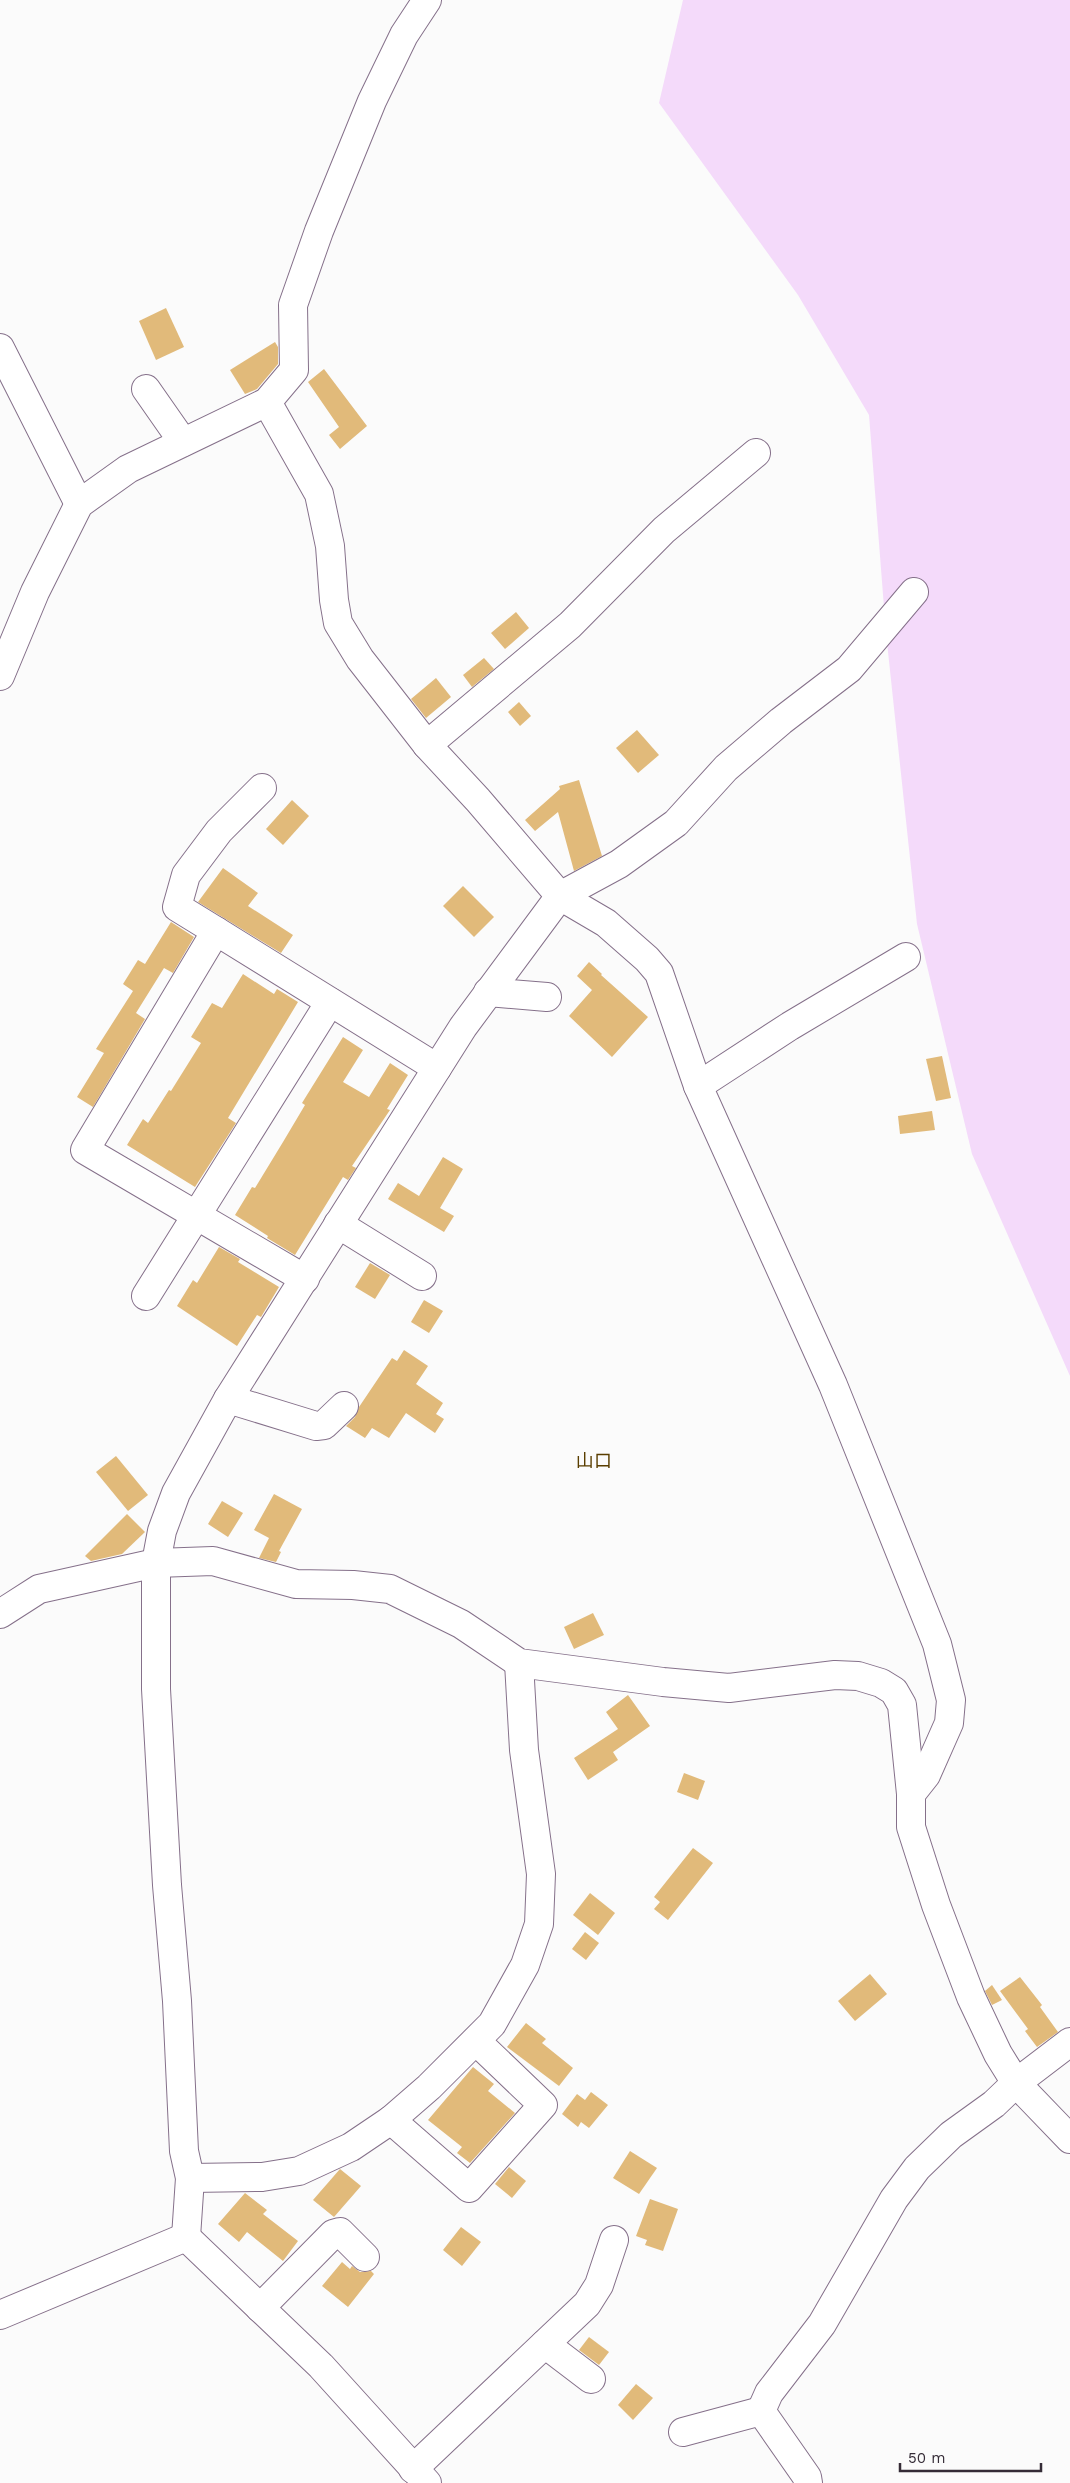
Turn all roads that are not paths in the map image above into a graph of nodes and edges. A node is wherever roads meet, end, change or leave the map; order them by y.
1 (427, 0) edge
2 (0, 348) edge
3 (146, 388) dead end
4 (267, 402) junction
5 (182, 442) junction
6 (756, 453) dead end
7 (79, 504) junction
8 (914, 592) dead end
9 (0, 676) edge
10 (427, 745) junction
11 (262, 788) dead end
12 (560, 896) junction
13 (216, 931) junction
14 (906, 957) dead end
15 (488, 992) junction
16 (547, 997) dead end
17 (330, 1002) junction
18 (437, 1068) junction
19 (698, 1086) junction
20 (196, 1214) junction
21 (338, 1224) junction
22 (422, 1276) dead end
23 (305, 1279) junction
24 (146, 1296) dead end
25 (228, 1399) junction
26 (344, 1406) dead end
27 (156, 1563) junction
28 (0, 1614) edge
29 (518, 1663) junction
30 (911, 1794) junction
31 (476, 2041) junction
32 (1070, 2042) edge
33 (1016, 2083) junction
34 (391, 2120) junction
35 (1070, 2139) edge
36 (190, 2178) junction
37 (186, 2237) junction
38 (614, 2240) dead end
39 (365, 2257) dead end
40 (260, 2308) junction
41 (0, 2315) edge
42 (545, 2344) junction
43 (591, 2379) dead end
44 (760, 2411) junction
45 (683, 2432) dead end
46 (420, 2476) edge
47 (808, 2483) edge

1 - 4 street
2 - 7 street
3 - 5 street
4 - 5 street
4 - 10 street
5 - 7 street
6 - 10 street
7 - 9 street
8 - 12 street
10 - 12 street
11 - 13 street
12 - 15 street
12 - 19 street
13 - 17 street
13 - 20 street
14 - 19 street
15 - 16 street
15 - 18 street
17 - 18 street
17 - 20 street
18 - 21 street
19 - 30 street
20 - 23 street
20 - 24 street
21 - 22 street
21 - 23 street
23 - 25 street
25 - 26 street
25 - 27 street
27 - 28 street
27 - 29 street
27 - 36 street
29 - 30 street
29 - 31 street
30 - 33 street
31 - 34 street
31 - 34 street
32 - 33 street
33 - 35 street
33 - 44 street
34 - 36 street
36 - 37 street
37 - 40 street
37 - 41 street
38 - 42 street
39 - 40 street
40 - 46 street
42 - 43 street
42 - 46 street
44 - 45 street
44 - 47 street

